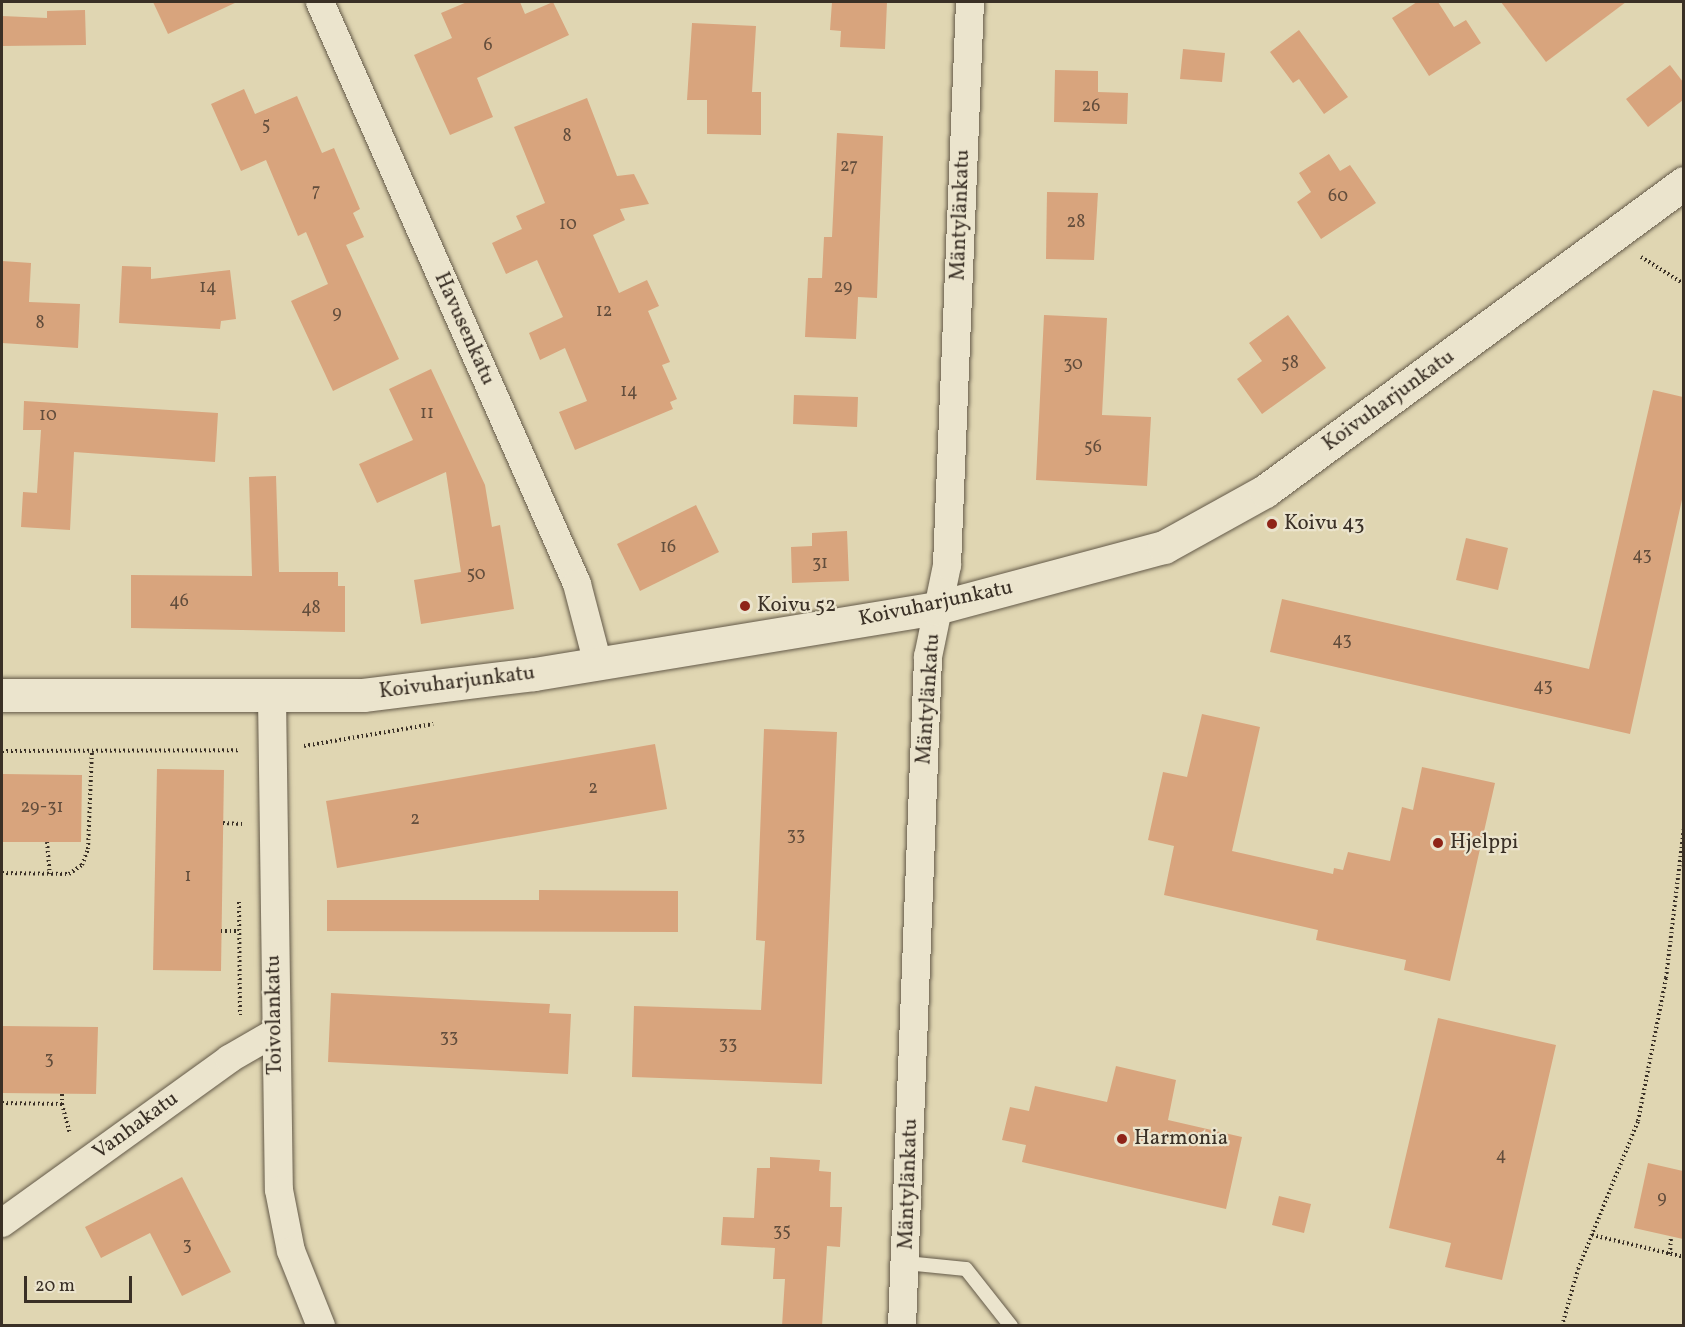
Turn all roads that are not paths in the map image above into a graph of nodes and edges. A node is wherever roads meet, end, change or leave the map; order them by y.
1 (320, 2) edge
2 (970, 2) edge
3 (1683, 183) edge
4 (936, 608) junction
5 (597, 660) junction
6 (2, 695) edge
7 (272, 697) junction
8 (274, 1033) junction
9 (2, 1223) edge
10 (906, 1263) junction
11 (321, 1326) edge
12 (902, 1326) edge
13 (1011, 1326) edge

1 - 5 street, Havusenkatu
2 - 4 street, Mäntylänkatu
3 - 4 street, Koivuharjunkatu
4 - 5 street, Koivuharjunkatu
4 - 10 street, Mäntylänkatu
5 - 7 street, Koivuharjunkatu
6 - 7 street, Koivuharjunkatu
7 - 8 street, Toivolankatu
8 - 9 street, Vanhakatu
8 - 11 street, Toivolankatu
10 - 12 street, Mäntylänkatu
10 - 13 lane

